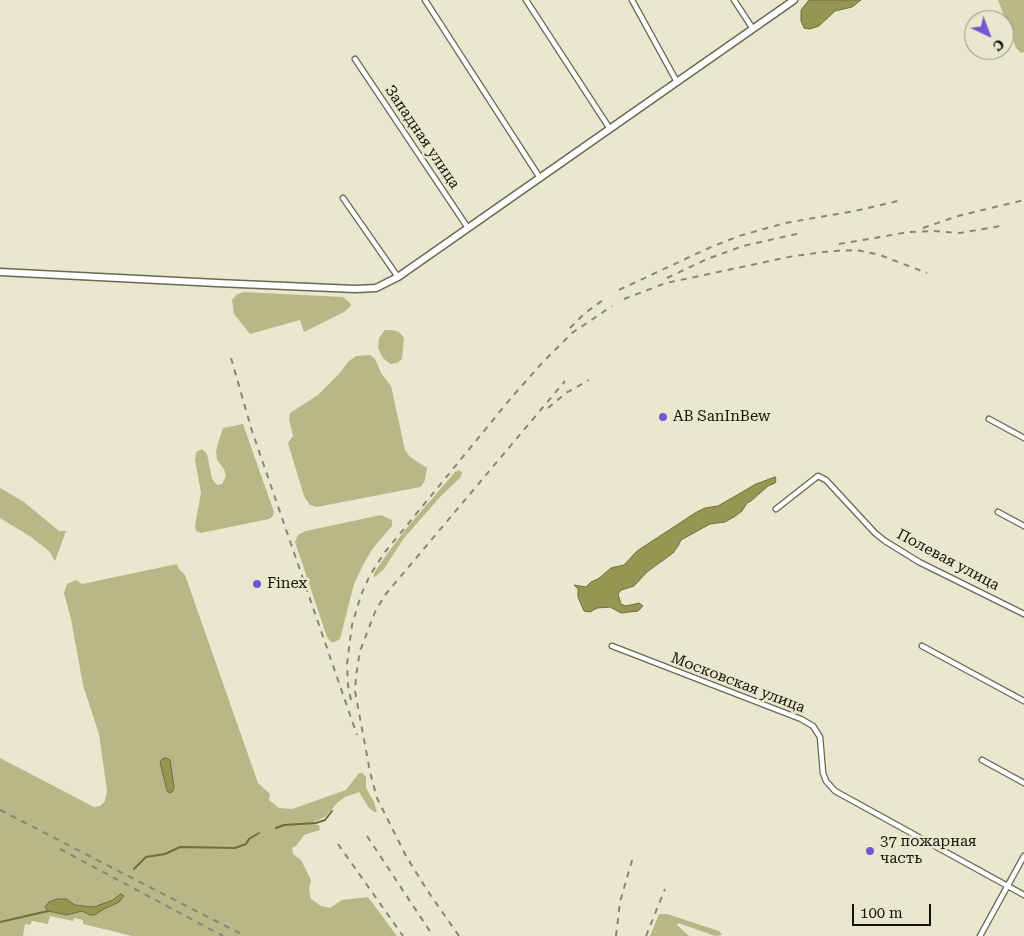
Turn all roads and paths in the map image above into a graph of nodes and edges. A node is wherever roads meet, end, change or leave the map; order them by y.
1 (425, 0) edge
2 (526, 0) edge
3 (632, 0) edge
4 (734, 0) edge
5 (794, 0) edge
6 (753, 29) junction
7 (355, 59) dead end
8 (677, 82) junction
9 (610, 129) junction
10 (540, 178) junction
11 (343, 198) dead end
12 (468, 228) junction
13 (0, 272) edge
14 (398, 277) junction
15 (988, 419) dead end
16 (1024, 438) edge
17 (776, 509) dead end
18 (998, 512) dead end
19 (1024, 526) edge
20 (1024, 614) edge
21 (612, 646) dead end
22 (922, 646) dead end
23 (1024, 701) edge
24 (982, 760) dead end
25 (1024, 783) edge
26 (1024, 856) edge
27 (1008, 886) junction
28 (1024, 895) edge
29 (980, 936) edge

1 - 10 street
2 - 9 street
3 - 8 street
4 - 6 street
5 - 6 street
6 - 8 street
7 - 12 street, Западная улица
8 - 9 street
9 - 10 street
10 - 12 street
11 - 14 street
12 - 14 street
13 - 14 street
15 - 16 street
17 - 20 street, Полевая улица
18 - 19 street
21 - 27 street, Московская улица
22 - 23 street
24 - 25 street
26 - 27 street
27 - 28 street, Московская улица
27 - 29 street

